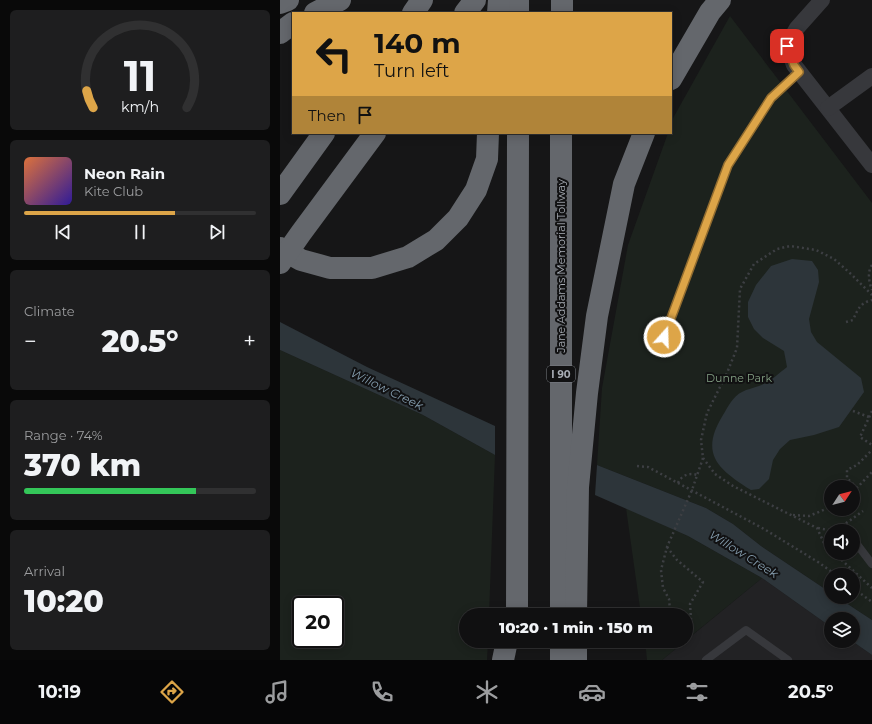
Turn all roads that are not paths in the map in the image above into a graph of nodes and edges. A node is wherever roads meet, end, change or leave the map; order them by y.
1 (288, 0) edge
2 (340, 0) edge
3 (422, 0) edge
4 (475, 0) edge
5 (499, 0) edge
6 (518, 0) edge
7 (562, 0) edge
8 (720, 0) edge
9 (822, 0) edge
10 (280, 3) edge
11 (317, 12) edge
12 (414, 12) edge
13 (466, 12) edge
14 (498, 12) edge
15 (518, 12) edge
16 (562, 12) edge
17 (292, 24) edge
18 (280, 33) edge
19 (799, 72) junction
20 (872, 76) edge
21 (672, 77) edge
22 (828, 108) junction
23 (323, 134) edge
24 (374, 134) edge
25 (488, 134) edge
26 (518, 134) edge
27 (561, 134) edge
28 (644, 134) edge
29 (872, 165) edge
30 (280, 194) edge
31 (280, 248) edge
32 (280, 263) edge
33 (664, 337) dead end
34 (860, 548) edge
35 (872, 564) edge
36 (515, 608) edge
37 (561, 608) edge
38 (576, 608) edge
39 (506, 648) edge
40 (517, 648) edge
41 (561, 648) edge
42 (576, 648) edge
43 (503, 660) edge
44 (518, 660) edge
45 (561, 660) edge
46 (576, 660) edge
47 (706, 660) edge
48 (788, 660) edge

1 - 10 highway
2 - 11 highway
3 - 12 highway
4 - 13 highway
5 - 14 highway
6 - 15 highway
7 - 16 highway
8 - 21 highway
9 - 19 street
17 - 18 highway
19 - 22 street
19 - 33 lane
20 - 22 street
22 - 29 street
23 - 30 highway
24 - 32 highway
25 - 31 highway
26 - 36 highway
27 - 37 highway, Jane Addams Memorial Tollway / I 90
28 - 38 highway
34 - 35 lane
39 - 43 highway
40 - 44 highway
41 - 45 highway
42 - 46 highway
47 - 48 lane

